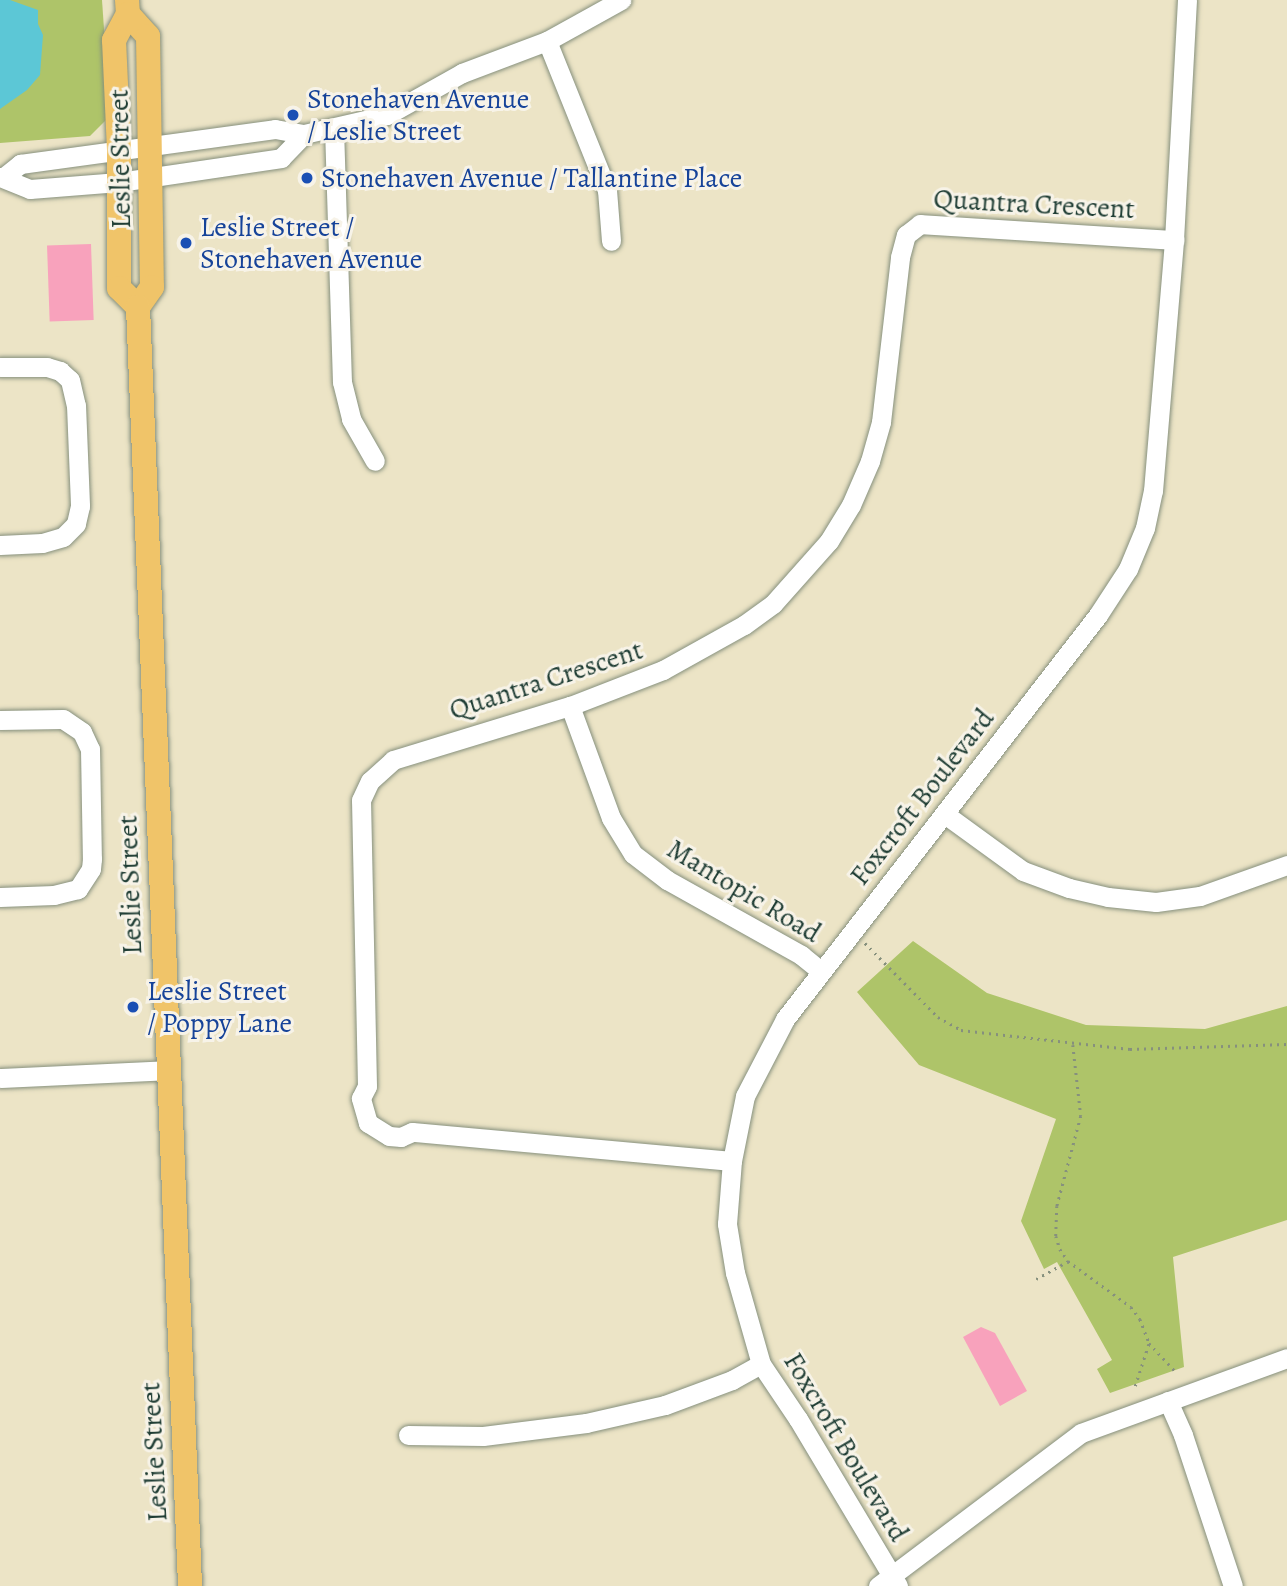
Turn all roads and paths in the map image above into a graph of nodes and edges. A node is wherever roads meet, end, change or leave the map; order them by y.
1 (621, 0) edge
2 (1187, 0) edge
3 (127, 7) edge
4 (547, 41) junction
5 (334, 128) junction
6 (304, 134) junction
7 (150, 146) junction
8 (119, 150) junction
9 (2, 177) edge
10 (151, 177) junction
11 (119, 182) junction
12 (1174, 240) junction
13 (611, 241) dead end
14 (138, 307) junction
15 (0, 367) edge
16 (375, 461) dead end
17 (0, 545) edge
18 (570, 706) junction
19 (0, 720) edge
20 (946, 815) junction
21 (1287, 865) edge
22 (0, 897) edge
23 (853, 930) junction
24 (821, 971) junction
25 (1287, 1044) edge
26 (1073, 1045) junction
27 (167, 1070) junction
28 (0, 1078) edge
29 (732, 1161) junction
30 (1068, 1261) junction
31 (1036, 1279) dead end
32 (1149, 1343) junction
33 (1287, 1359) edge
34 (761, 1364) junction
35 (1175, 1371) dead end
36 (1135, 1386) dead end
37 (1168, 1401) junction
38 (408, 1435) dead end
39 (890, 1583) edge
40 (190, 1586) edge
41 (1233, 1586) edge

1 - 4 street
2 - 12 street, Foxcroft Boulevard
3 - 7 main road, Leslie Street
3 - 8 main road, Leslie Street
4 - 5 street
4 - 13 street
5 - 6 street
5 - 16 street
6 - 7 street
6 - 10 street
7 - 8 street
7 - 10 main road, Leslie Street
8 - 9 street
8 - 11 main road, Leslie Street
9 - 11 street
10 - 11 street
10 - 14 main road, Leslie Street
11 - 14 main road, Leslie Street
12 - 18 street, Quantra Crescent
12 - 20 street, Foxcroft Boulevard
14 - 27 main road, Leslie Street
15 - 17 street
18 - 24 street, Mantopic Road
18 - 29 street, Quantra Crescent
19 - 22 street
20 - 21 street
20 - 23 street, Foxcroft Boulevard
23 - 24 street, Foxcroft Boulevard
23 - 26 path
24 - 29 street, Foxcroft Boulevard
25 - 26 path
26 - 30 path
27 - 28 street
27 - 40 main road, Leslie Street
29 - 34 street, Foxcroft Boulevard
30 - 31 path
30 - 32 path
32 - 35 path
32 - 36 path
33 - 37 street
34 - 38 street
34 - 39 street, Foxcroft Boulevard
37 - 39 street
37 - 41 street

